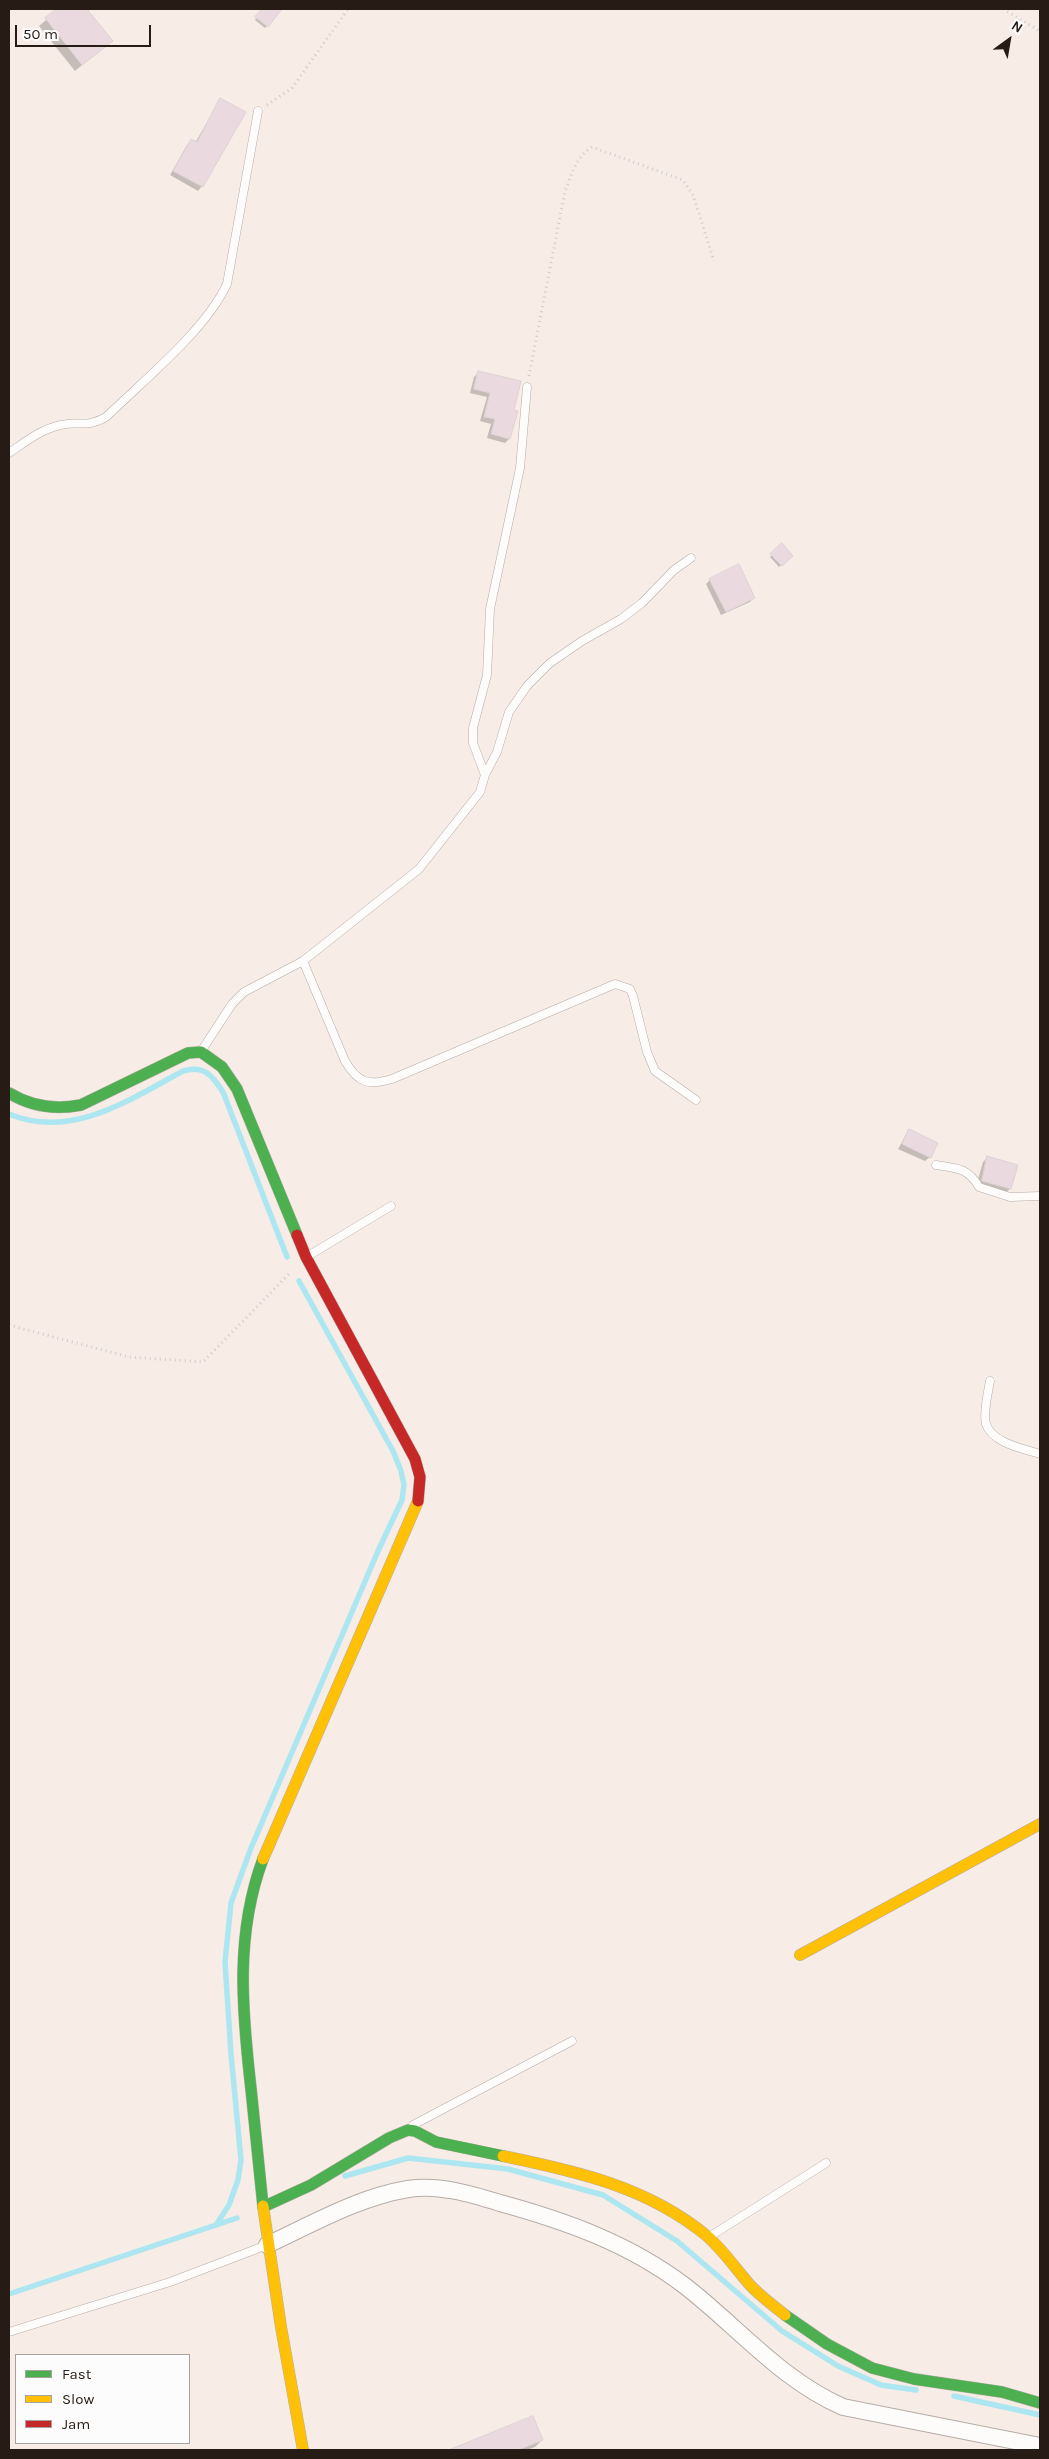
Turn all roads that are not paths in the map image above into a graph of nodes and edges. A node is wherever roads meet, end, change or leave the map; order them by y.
1 (258, 111) road end
2 (527, 387) road end
3 (9, 454) edge
4 (691, 558) dead end
5 (485, 775) junction
6 (303, 961) junction
7 (201, 1052) junction
8 (9, 1093) edge
9 (696, 1100) dead end
10 (936, 1164) dead end
11 (1040, 1196) edge
12 (391, 1206) dead end
13 (306, 1257) junction
14 (990, 1381) dead end
15 (1040, 1454) edge
16 (1040, 1824) edge
17 (800, 1955) dead end
18 (572, 2041) dead end
19 (401, 2131) junction
20 (826, 2163) dead end
21 (263, 2207) junction
22 (708, 2238) junction
23 (267, 2245) junction
24 (9, 2332) edge
25 (1040, 2403) edge
26 (1040, 2446) edge
27 (303, 2450) edge

1 - 3 lane
2 - 5 lane
4 - 5 lane
5 - 6 lane
6 - 7 lane
6 - 9 lane
7 - 8 street
7 - 13 street
10 - 11 lane
12 - 13 lane
13 - 21 street
14 - 15 lane
16 - 17 street
18 - 19 lane
19 - 21 street
19 - 22 street
20 - 22 lane
21 - 23 street
22 - 25 street
23 - 24 lane
23 - 26 street
23 - 27 street

